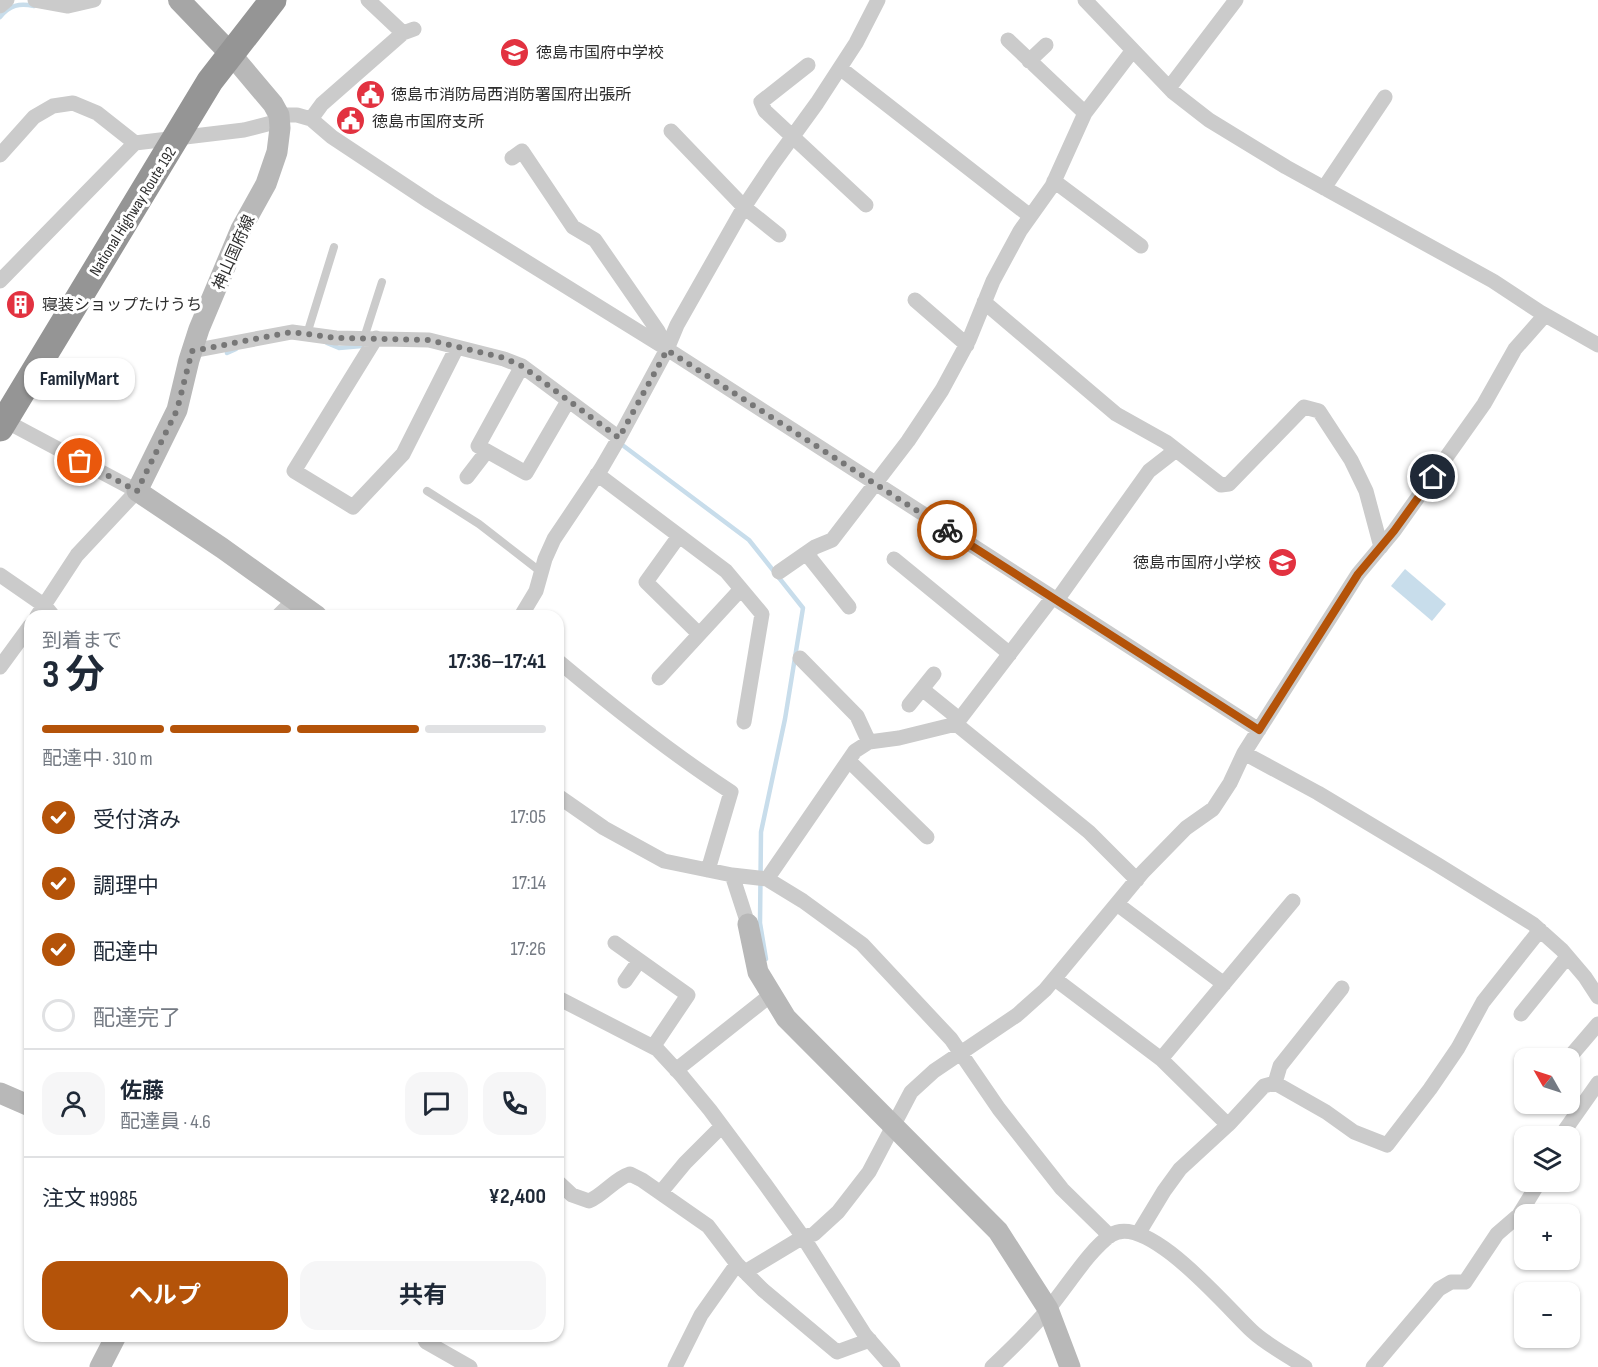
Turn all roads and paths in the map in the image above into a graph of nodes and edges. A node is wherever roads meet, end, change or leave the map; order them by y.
1 (7, 0) edge
2 (35, 0) edge
3 (94, 0) edge
4 (179, 0) edge
5 (273, 0) edge
6 (368, 0) edge
7 (878, 0) edge
8 (1085, 0) edge
9 (1233, 1) edge
10 (0, 6) edge
11 (1008, 40) dead end
12 (1046, 45) dead end
13 (1133, 50) junction
14 (230, 53) junction
15 (1029, 61) junction
16 (808, 65) dead end
17 (840, 68) junction
18 (1169, 88) junction
19 (1385, 97) dead end
20 (1085, 113) junction
21 (279, 118) junction
22 (311, 119) junction
23 (671, 131) dead end
24 (177, 138) junction
25 (792, 138) junction
26 (135, 143) junction
27 (0, 155) edge
28 (512, 158) dead end
29 (1054, 181) junction
30 (1324, 188) junction
31 (866, 205) dead end
32 (744, 207) junction
33 (1030, 216) junction
34 (779, 235) dead end
35 (1141, 246) dead end
36 (334, 247) dead end
37 (0, 281) edge
38 (382, 282) dead end
39 (915, 300) dead end
40 (984, 302) junction
41 (1545, 315) junction
42 (308, 334) junction
43 (370, 338) junction
44 (967, 345) junction
45 (1598, 345) edge
46 (457, 347) junction
47 (667, 350) junction
48 (192, 351) junction
49 (522, 366) junction
50 (568, 401) junction
51 (1, 422) edge
52 (619, 438) junction
53 (1176, 450) junction
54 (487, 451) junction
55 (597, 474) junction
56 (467, 477) dead end
57 (876, 484) junction
58 (427, 490) dead end
59 (137, 491) junction
60 (679, 536) junction
61 (1381, 547) junction
62 (806, 553) junction
63 (894, 559) dead end
64 (541, 572) junction
65 (779, 572) dead end
66 (0, 575) edge
67 (741, 589) junction
68 (1055, 598) junction
69 (295, 599) junction
70 (849, 607) dead end
71 (41, 610) edge
72 (47, 610) edge
73 (284, 610) edge
74 (309, 610) edge
75 (525, 610) edge
76 (24, 634) edge
77 (699, 634) junction
78 (1010, 654) junction
79 (800, 658) dead end
80 (564, 666) edge
81 (0, 667) edge
82 (934, 674) dead end
83 (659, 678) dead end
84 (922, 689) junction
85 (909, 705) dead end
86 (744, 722) dead end
87 (956, 724) junction
88 (1259, 730) junction
89 (869, 742) junction
90 (1244, 753) junction
91 (849, 761) junction
92 (564, 800) edge
93 (927, 837) dead end
94 (708, 870) junction
95 (732, 875) junction
96 (764, 878) junction
97 (1137, 880) junction
98 (1293, 901) dead end
99 (1117, 904) junction
100 (748, 924) joint
101 (1540, 930) junction
102 (615, 943) dead end
103 (1567, 957) junction
104 (639, 961) junction
105 (1055, 979) junction
106 (625, 981) dead end
107 (1224, 984) junction
108 (1342, 988) dead end
109 (772, 994) junction
110 (1598, 997) edge
111 (564, 1001) edge
112 (1521, 1014) dead end
113 (1598, 1024) edge
114 (653, 1047) junction
115 (1577, 1048) edge
116 (960, 1053) junction
117 (1161, 1059) junction
118 (676, 1070) junction
119 (1275, 1083) junction
120 (1598, 1083) edge
121 (0, 1093) edge
122 (24, 1103) edge
123 (1228, 1125) junction
124 (722, 1126) junction
125 (894, 1126) junction
126 (1568, 1126) edge
127 (564, 1187) edge
128 (661, 1192) junction
129 (1533, 1192) edge
130 (1138, 1234) junction
131 (1110, 1236) junction
132 (802, 1237) junction
133 (741, 1268) junction
134 (1048, 1309) junction
135 (870, 1340) junction
136 (113, 1342) edge
137 (426, 1342) edge
138 (100, 1367) edge
139 (470, 1367) edge
140 (675, 1367) edge
141 (893, 1367) edge
142 (992, 1367) edge
143 (1070, 1367) edge
144 (1305, 1367) edge
145 (1373, 1367) edge

1 - 10 street
2 - 3 street
4 - 14 main road
5 - 14 highway, National Highway Route 192
6 - 22 street
7 - 17 street
8 - 13 street
9 - 18 street
11 - 15 street
12 - 15 street
13 - 18 street
13 - 20 street
14 - 21 main road
14 - 24 highway, National Highway Route 192
15 - 20 street
16 - 25 street
17 - 25 street
17 - 33 street
18 - 30 street
19 - 30 street
20 - 29 street
21 - 22 street
21 - 24 street
21 - 48 main road, 神山国府線
22 - 47 street
23 - 32 street
24 - 26 street
24 - 51 highway, National Highway Route 192
25 - 31 street
25 - 32 street
26 - 27 street
26 - 37 street
28 - 47 street
29 - 33 street
29 - 35 street
30 - 41 street
32 - 34 street
32 - 47 street
33 - 40 street
36 - 42 lane
38 - 43 lane
39 - 44 street
40 - 44 street
40 - 53 street
41 - 45 street
41 - 61 street
42 - 43 street
42 - 48 street
43 - 46 street
43 - 46 street
44 - 57 street
46 - 49 street
47 - 52 street
47 - 57 street
48 - 59 main road, 神山国府線
49 - 50 street
49 - 54 street
50 - 52 street
50 - 54 street
51 - 59 street
52 - 55 street
53 - 61 street
53 - 68 street
54 - 56 street
55 - 60 street
55 - 64 street
57 - 62 street
57 - 68 street
58 - 64 lane
59 - 69 main road
59 - 72 street
60 - 67 street
60 - 77 street
61 - 88 street
62 - 65 street
62 - 70 street
63 - 78 street
64 - 75 street
66 - 71 street
67 - 77 street
67 - 86 street
68 - 78 street
68 - 88 street
69 - 73 street
69 - 74 main road
76 - 81 street
77 - 83 street
78 - 87 street
79 - 89 street
80 - 94 street
82 - 84 street
84 - 85 street
84 - 87 street
87 - 89 street
87 - 97 street
88 - 90 street
89 - 91 street
90 - 97 street
90 - 101 street
91 - 93 street
91 - 96 street
92 - 94 street
94 - 95 street
95 - 96 street
95 - 100 street
96 - 116 street
97 - 99 street
98 - 107 street
99 - 105 street
99 - 107 street
100 - 109 main road
101 - 103 street
101 - 119 street
102 - 104 street
103 - 110 street
103 - 112 street
104 - 106 street
104 - 114 street
105 - 116 street
105 - 117 street
107 - 117 street
108 - 119 street
109 - 118 street
109 - 125 main road
111 - 114 street
113 - 115 street
114 - 118 street
116 - 125 street
116 - 131 street
117 - 123 street
118 - 124 street
119 - 123 street
120 - 126 street
121 - 122 main road
123 - 130 street
124 - 128 street
124 - 132 street
125 - 132 street
125 - 134 main road
127 - 128 street
128 - 133 street
129 - 145 street
130 - 131 street
130 - 144 street
131 - 134 street
132 - 133 street
132 - 135 street
133 - 135 street
133 - 140 street
134 - 142 street
134 - 143 main road
135 - 141 street
136 - 138 main road
137 - 139 street

